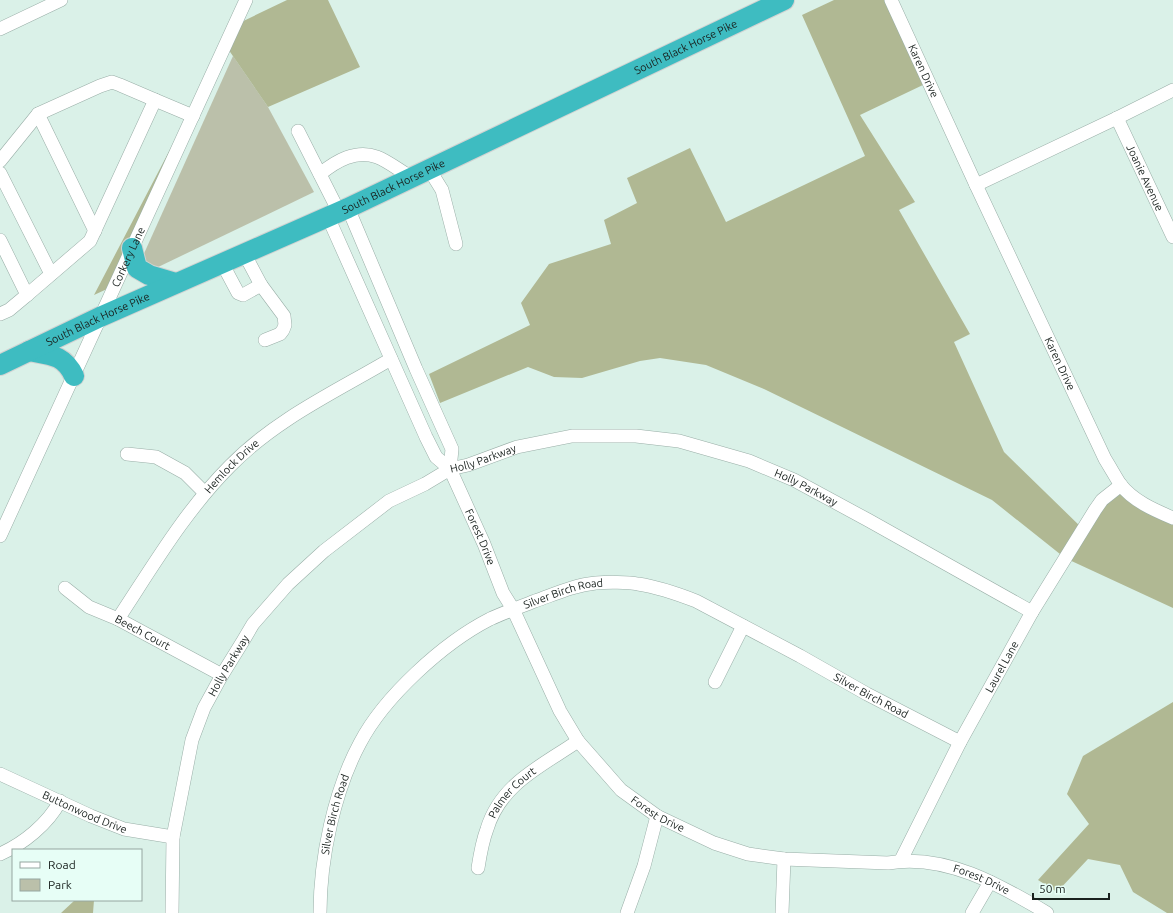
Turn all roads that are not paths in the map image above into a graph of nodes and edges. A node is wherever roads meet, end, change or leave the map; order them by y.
1 (61, 0) edge
2 (246, 0) edge
3 (784, 0) edge
4 (891, 0) edge
5 (0, 29) edge
6 (1173, 90) edge
7 (155, 100) junction
8 (38, 114) junction
9 (192, 116) junction
10 (1117, 118) junction
11 (298, 131) dead end
12 (0, 161) edge
13 (429, 169) junction
14 (0, 173) edge
15 (320, 174) junction
16 (411, 178) junction
17 (976, 185) junction
18 (338, 212) junction
19 (95, 231) junction
20 (1173, 237) edge
21 (0, 240) edge
22 (456, 244) dead end
23 (132, 248) junction
24 (244, 253) junction
25 (222, 263) junction
26 (51, 274) junction
27 (176, 283) junction
28 (261, 285) junction
29 (27, 295) junction
30 (0, 314) edge
31 (100, 317) junction
32 (265, 340) dead end
33 (28, 351) junction
34 (391, 359) junction
35 (0, 365) edge
36 (74, 376) junction
37 (127, 454) dead end
38 (450, 469) junction
39 (1121, 484) junction
40 (205, 493) junction
41 (1173, 518) edge
42 (0, 536) edge
43 (65, 588) dead end
44 (513, 609) junction
45 (1032, 612) junction
46 (118, 619) junction
47 (743, 626) junction
48 (222, 675) junction
49 (715, 682) dead end
50 (578, 741) junction
51 (960, 742) junction
52 (0, 774) edge
53 (60, 801) junction
54 (657, 816) junction
55 (173, 837) junction
56 (0, 854) edge
57 (784, 859) junction
58 (902, 860) junction
59 (478, 868) dead end
60 (990, 882) junction
61 (172, 913) edge
62 (320, 913) edge
63 (627, 913) edge
64 (782, 913) edge
65 (972, 913) edge
66 (1047, 913) edge

1 - 5 street
2 - 9 street, Corkery Lane
3 - 13 highway, South Black Horse Pike
4 - 17 street, Karen Drive
6 - 10 street
7 - 8 street
7 - 9 street
7 - 19 street
8 - 12 street
8 - 19 street
9 - 23 street, Corkery Lane
10 - 17 street
10 - 20 street, Joanie Avenue
11 - 15 street
13 - 16 highway, South Black Horse Pike
13 - 22 street
14 - 26 street
15 - 16 street
15 - 18 street
16 - 18 highway, South Black Horse Pike
17 - 39 street, Karen Drive
18 - 24 highway, South Black Horse Pike
18 - 34 street, Forest Drive
18 - 38 street
19 - 26 street
21 - 29 street
23 - 27 highway
23 - 31 street, Corkery Lane
24 - 25 highway, South Black Horse Pike
24 - 28 street
25 - 27 highway, South Black Horse Pike
25 - 28 street
26 - 29 street
27 - 31 highway, South Black Horse Pike
28 - 32 street
29 - 30 street
31 - 33 highway, South Black Horse Pike
31 - 36 street, Corkery Lane
33 - 35 highway, South Black Horse Pike
33 - 36 highway
34 - 38 street, Forest Drive
34 - 40 street, Hemlock Drive
36 - 42 street, Corkery Lane
37 - 40 street
38 - 44 street, Forest Drive
38 - 45 street, Holly Parkway
38 - 48 street, Holly Parkway
39 - 41 street, Karen Drive
39 - 45 street, Laurel Lane
40 - 46 street, Hemlock Drive
43 - 46 street, Beech Court
44 - 47 street, Silver Birch Road
44 - 50 street, Forest Drive
44 - 62 street, Silver Birch Road
45 - 51 street, Laurel Lane
46 - 48 street, Beech Court
47 - 49 street
47 - 51 street, Silver Birch Road
48 - 55 street, Holly Parkway
50 - 54 street, Forest Drive
50 - 59 street, Palmer Court
51 - 58 street, Laurel Lane
52 - 53 street, Buttonwood Drive
53 - 55 street, Buttonwood Drive
53 - 56 street
54 - 57 street, Forest Drive
54 - 63 street
55 - 61 street, Holly Parkway
57 - 58 street, Forest Drive
57 - 64 street
58 - 60 street, Forest Drive
60 - 65 street
60 - 66 street, Forest Drive

